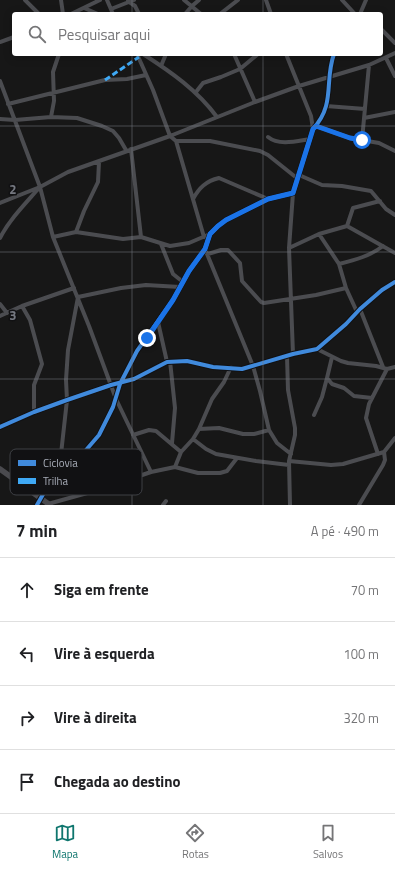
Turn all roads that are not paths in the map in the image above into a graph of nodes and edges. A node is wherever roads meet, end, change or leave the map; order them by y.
1 (26, 0) edge
2 (61, 0) edge
3 (100, 0) edge
4 (107, 0) edge
5 (134, 0) edge
6 (184, 0) edge
7 (199, 0) edge
8 (238, 0) edge
9 (266, 0) edge
10 (342, 0) edge
11 (366, 0) edge
12 (128, 1) junction
13 (192, 6) junction
14 (84, 8) junction
15 (37, 12) edge
16 (63, 12) edge
17 (75, 12) edge
18 (93, 12) edge
19 (112, 12) edge
20 (138, 12) edge
21 (187, 12) edge
22 (200, 12) edge
23 (223, 12) edge
24 (270, 12) edge
25 (353, 12) edge
26 (361, 12) edge
27 (383, 31) edge
28 (12, 38) edge
29 (0, 42) edge
30 (395, 43) edge
31 (395, 53) edge
32 (58, 56) edge
33 (138, 56) edge
34 (146, 56) edge
35 (165, 56) edge
36 (235, 56) edge
37 (256, 56) edge
38 (287, 56) edge
39 (333, 56) edge
40 (386, 58) junction
41 (369, 65) junction
42 (162, 66) junction
43 (240, 69) junction
44 (146, 75) junction
45 (395, 76) edge
46 (330, 77) junction
47 (0, 81) edge
48 (299, 86) junction
49 (54, 92) junction
50 (196, 92) junction
51 (255, 102) junction
52 (8, 104) junction
53 (326, 106) junction
54 (365, 109) junction
55 (395, 112) edge
56 (217, 116) junction
57 (51, 117) junction
58 (364, 118) junction
59 (0, 119) edge
60 (15, 120) junction
61 (314, 128) junction
62 (170, 136) junction
63 (268, 137) dead end
64 (310, 139) junction
65 (362, 140) junction
66 (176, 141) junction
67 (131, 149) junction
68 (126, 150) junction
69 (395, 151) edge
70 (99, 162) junction
71 (298, 177) junction
72 (40, 187) junction
73 (293, 193) junction
74 (193, 199) junction
75 (268, 199) junction
76 (380, 201) junction
77 (0, 203) edge
78 (395, 215) edge
79 (347, 226) junction
80 (76, 232) junction
81 (210, 234) junction
82 (319, 234) junction
83 (53, 236) junction
84 (141, 237) junction
85 (204, 237) junction
86 (0, 238) edge
87 (161, 244) junction
88 (383, 246) junction
89 (289, 248) junction
90 (205, 249) junction
91 (395, 253) edge
92 (208, 254) junction
93 (339, 264) junction
94 (183, 282) junction
95 (395, 282) edge
96 (180, 287) junction
97 (74, 288) junction
98 (346, 288) junction
99 (78, 297) junction
100 (292, 298) junction
101 (0, 304) edge
102 (22, 306) junction
103 (359, 310) junction
104 (7, 313) junction
105 (0, 316) edge
106 (158, 322) junction
107 (317, 349) junction
108 (293, 354) junction
109 (287, 356) junction
110 (332, 357) junction
111 (168, 361) junction
112 (253, 366) junction
113 (231, 367) junction
114 (395, 367) edge
115 (385, 368) junction
116 (327, 378) junction
117 (120, 384) junction
118 (111, 385) junction
119 (372, 398) junction
120 (116, 399) junction
121 (67, 400) junction
122 (34, 412) junction
123 (314, 416) dead end
124 (0, 427) edge
125 (200, 429) junction
126 (269, 430) junction
127 (132, 435) junction
128 (193, 439) junction
129 (394, 442) edge
130 (172, 443) junction
131 (61, 449) edge
132 (87, 449) edge
133 (139, 449) edge
134 (181, 452) junction
135 (384, 452) junction
136 (142, 454) edge
137 (291, 454) junction
138 (378, 454) junction
139 (237, 458) junction
140 (289, 463) junction
141 (175, 467) junction
142 (0, 469) edge
143 (151, 472) junction
144 (142, 475) edge
145 (10, 476) edge
146 (35, 495) edge
147 (43, 495) edge
148 (80, 495) edge
149 (40, 499) junction
150 (49, 504) edge
151 (37, 505) edge
152 (290, 505) edge
153 (359, 505) edge

1 - 15 street
2 - 16 street
3 - 14 street
4 - 19 street
5 - 12 street
6 - 13 street
7 - 13 street
8 - 23 street
9 - 24 street
10 - 25 street
11 - 26 street
12 - 19 street
12 - 20 street
13 - 21 street
13 - 22 street
14 - 17 street
14 - 18 street
27 - 30 street
28 - 29 street
31 - 40 street
32 - 49 street
33 - 44 street
34 - 42 street
35 - 42 street
36 - 43 street
37 - 43 street
38 - 48 street
39 - 46 street
40 - 41 street
40 - 45 street
41 - 46 street
41 - 54 street
42 - 50 street
43 - 50 street
43 - 51 street
44 - 49 street
44 - 62 street
46 - 48 street
46 - 53 street
47 - 52 street
48 - 51 street
48 - 61 street
49 - 52 street
49 - 57 street
50 - 56 street
51 - 56 street
52 - 60 street
53 - 54 street
53 - 61 street
54 - 58 street
55 - 58 street
56 - 62 street
57 - 60 street
57 - 68 street
58 - 65 street
59 - 60 street
60 - 72 street
61 - 64 street
61 - 65 street
62 - 66 street
62 - 67 street
63 - 64 street
64 - 71 street
65 - 69 street
66 - 71 street
66 - 74 street
67 - 68 street
67 - 84 street
68 - 70 street
70 - 72 street
70 - 80 street
71 - 73 street
71 - 76 street
72 - 77 street
72 - 83 street
72 - 86 street
73 - 75 street
73 - 89 street
74 - 75 street
74 - 85 street
75 - 81 street
76 - 78 street
76 - 79 street
79 - 82 street
79 - 88 street
80 - 83 street
80 - 84 street
81 - 85 street
81 - 90 street
82 - 89 street
82 - 93 street
83 - 97 street
84 - 87 street
85 - 87 street
87 - 94 street
88 - 91 street
88 - 93 street
89 - 100 street
90 - 92 street
90 - 94 street
92 - 100 street
92 - 112 street
93 - 98 street
94 - 96 street
95 - 103 street
96 - 99 street
96 - 106 street
97 - 99 street
97 - 102 street
98 - 100 street
98 - 103 street
99 - 118 street
99 - 121 street
100 - 108 street
101 - 104 street
102 - 104 street
102 - 122 street
103 - 107 street
103 - 115 street
104 - 105 street
106 - 111 street
106 - 117 street
107 - 108 street
107 - 110 street
108 - 109 street
109 - 112 street
109 - 137 street
110 - 115 street
110 - 116 street
111 - 113 street
111 - 117 street
111 - 130 street
112 - 113 street
112 - 126 street
113 - 125 street
114 - 115 street
115 - 119 street
116 - 119 street
116 - 123 street
117 - 118 street
117 - 120 street
118 - 120 street
118 - 121 street
119 - 138 street
120 - 127 street
120 - 132 street
121 - 122 street
121 - 131 street
122 - 124 street
125 - 126 street
125 - 128 street
126 - 137 street
127 - 130 street
127 - 133 street
128 - 134 street
128 - 139 street
129 - 135 street
130 - 134 street
134 - 141 street
135 - 138 street
135 - 153 street
136 - 143 street
137 - 140 street
138 - 140 street
139 - 140 street
139 - 141 street
140 - 152 street
141 - 143 street
142 - 145 street
143 - 144 street
146 - 149 street
147 - 149 street
148 - 150 street
149 - 150 street
149 - 151 street

